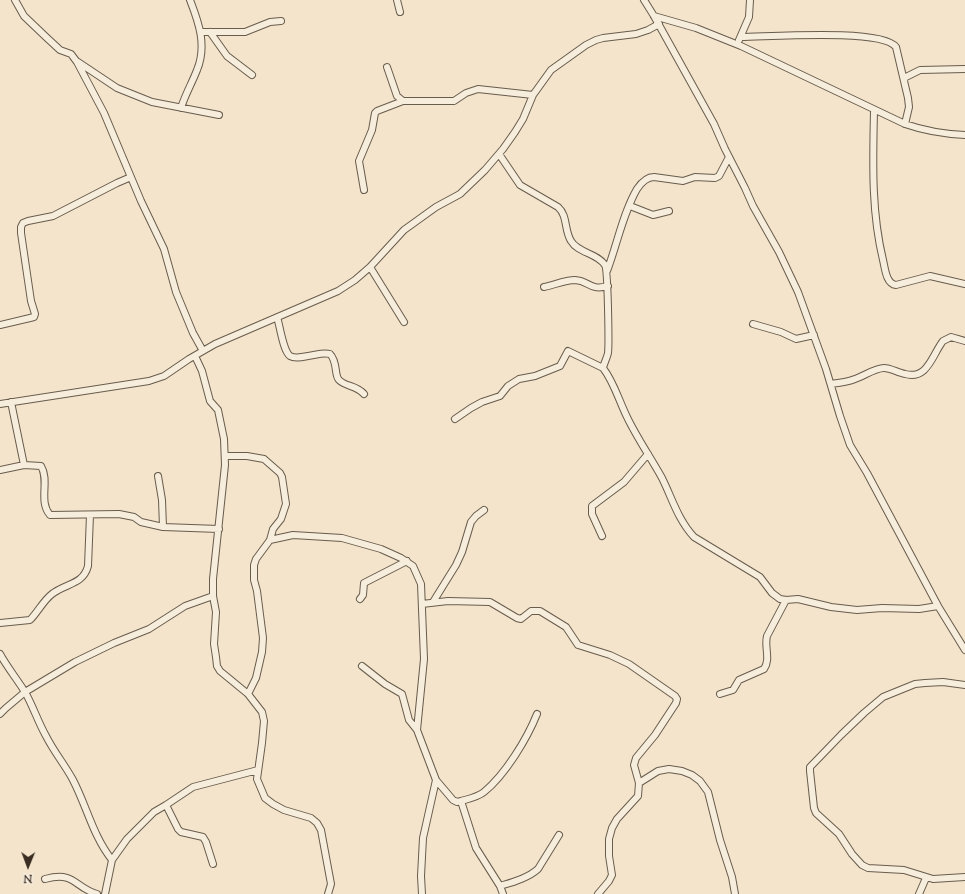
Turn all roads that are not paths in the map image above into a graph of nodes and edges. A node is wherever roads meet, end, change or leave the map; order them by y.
1 (15, 0) edge
2 (190, 0) edge
3 (397, 0) edge
4 (644, 0) edge
5 (750, 0) edge
6 (400, 12) dead end
7 (654, 16) junction
8 (281, 21) dead end
9 (659, 24) junction
10 (201, 32) junction
11 (210, 32) junction
12 (741, 37) junction
13 (737, 44) junction
14 (77, 62) junction
15 (387, 67) dead end
16 (965, 69) edge
17 (252, 76) dead end
18 (904, 78) junction
19 (533, 95) junction
20 (403, 101) junction
21 (181, 108) junction
22 (874, 110) junction
23 (219, 115) dead end
24 (905, 124) junction
25 (965, 135) edge
26 (499, 154) junction
27 (729, 157) junction
28 (131, 177) junction
29 (364, 190) dead end
30 (630, 206) junction
31 (669, 211) dead end
32 (370, 266) junction
33 (607, 271) junction
34 (965, 284) edge
35 (608, 286) junction
36 (544, 287) dead end
37 (277, 317) junction
38 (404, 322) dead end
39 (753, 324) dead end
40 (0, 325) edge
41 (814, 335) junction
42 (965, 341) edge
43 (203, 351) junction
44 (195, 356) junction
45 (603, 368) junction
46 (831, 384) junction
47 (364, 394) dead end
48 (11, 402) junction
49 (0, 404) edge
50 (455, 419) dead end
51 (648, 454) junction
52 (225, 456) junction
53 (24, 465) junction
54 (0, 470) edge
55 (158, 476) dead end
56 (484, 510) dead end
57 (90, 515) junction
58 (163, 527) junction
59 (219, 529) junction
60 (602, 536) dead end
61 (270, 540) junction
62 (407, 561) junction
63 (213, 596) junction
64 (360, 599) dead end
65 (786, 600) junction
66 (433, 602) junction
67 (422, 604) junction
68 (938, 606) junction
69 (0, 623) edge
70 (965, 650) edge
71 (0, 654) edge
72 (362, 666) dead end
73 (965, 685) edge
74 (25, 692) junction
75 (248, 694) junction
76 (720, 694) dead end
77 (0, 714) edge
78 (538, 714) dead end
79 (417, 730) junction
80 (258, 770) junction
81 (436, 780) junction
82 (639, 783) junction
83 (461, 801) junction
84 (166, 805) junction
85 (559, 835) dead end
86 (112, 860) junction
87 (213, 864) dead end
88 (965, 877) edge
89 (926, 878) junction
90 (45, 879) dead end
91 (500, 886) junction
92 (97, 894) edge
93 (105, 894) edge
94 (328, 894) edge
95 (422, 894) edge
96 (503, 894) edge
97 (598, 894) edge
98 (735, 894) edge
99 (919, 894) edge

1 - 14 street
2 - 10 street
3 - 6 street
4 - 7 street
5 - 12 street
7 - 9 street
7 - 13 street
8 - 11 street
9 - 19 street
9 - 27 street
10 - 11 street
10 - 21 street
11 - 17 street
12 - 13 street
12 - 18 street
13 - 22 street
14 - 21 street
14 - 28 street
15 - 20 street
16 - 18 street
18 - 24 street
19 - 20 street
19 - 26 street
20 - 29 street
21 - 23 street
22 - 24 street
22 - 34 street
24 - 25 street
26 - 32 street
26 - 33 street
27 - 30 street
27 - 41 street
28 - 40 street
28 - 43 street
30 - 31 street
30 - 33 street
32 - 37 street
32 - 38 street
33 - 35 street
35 - 36 street
35 - 45 street
37 - 43 street
37 - 47 street
39 - 41 street
41 - 46 street
42 - 46 street
43 - 44 street
44 - 48 street
44 - 52 street
45 - 50 street
45 - 51 street
46 - 68 street
48 - 49 street
48 - 53 street
51 - 60 street
51 - 65 street
52 - 59 street
52 - 61 street
53 - 54 street
53 - 57 street
55 - 58 street
56 - 66 street
57 - 58 street
57 - 69 street
58 - 59 street
59 - 63 street
61 - 62 street
61 - 75 street
62 - 64 street
62 - 67 street
63 - 74 street
63 - 75 street
65 - 68 street
65 - 76 street
66 - 67 street
66 - 82 street
67 - 79 street
68 - 70 street
71 - 74 street
72 - 79 street
73 - 89 street
74 - 77 street
74 - 86 street
75 - 80 street
78 - 83 street
79 - 81 street
80 - 84 street
80 - 94 street
81 - 83 street
81 - 95 street
82 - 97 street
82 - 98 street
83 - 91 street
84 - 86 street
84 - 87 street
85 - 91 street
86 - 93 street
88 - 89 street
89 - 99 street
90 - 92 street
91 - 96 street

